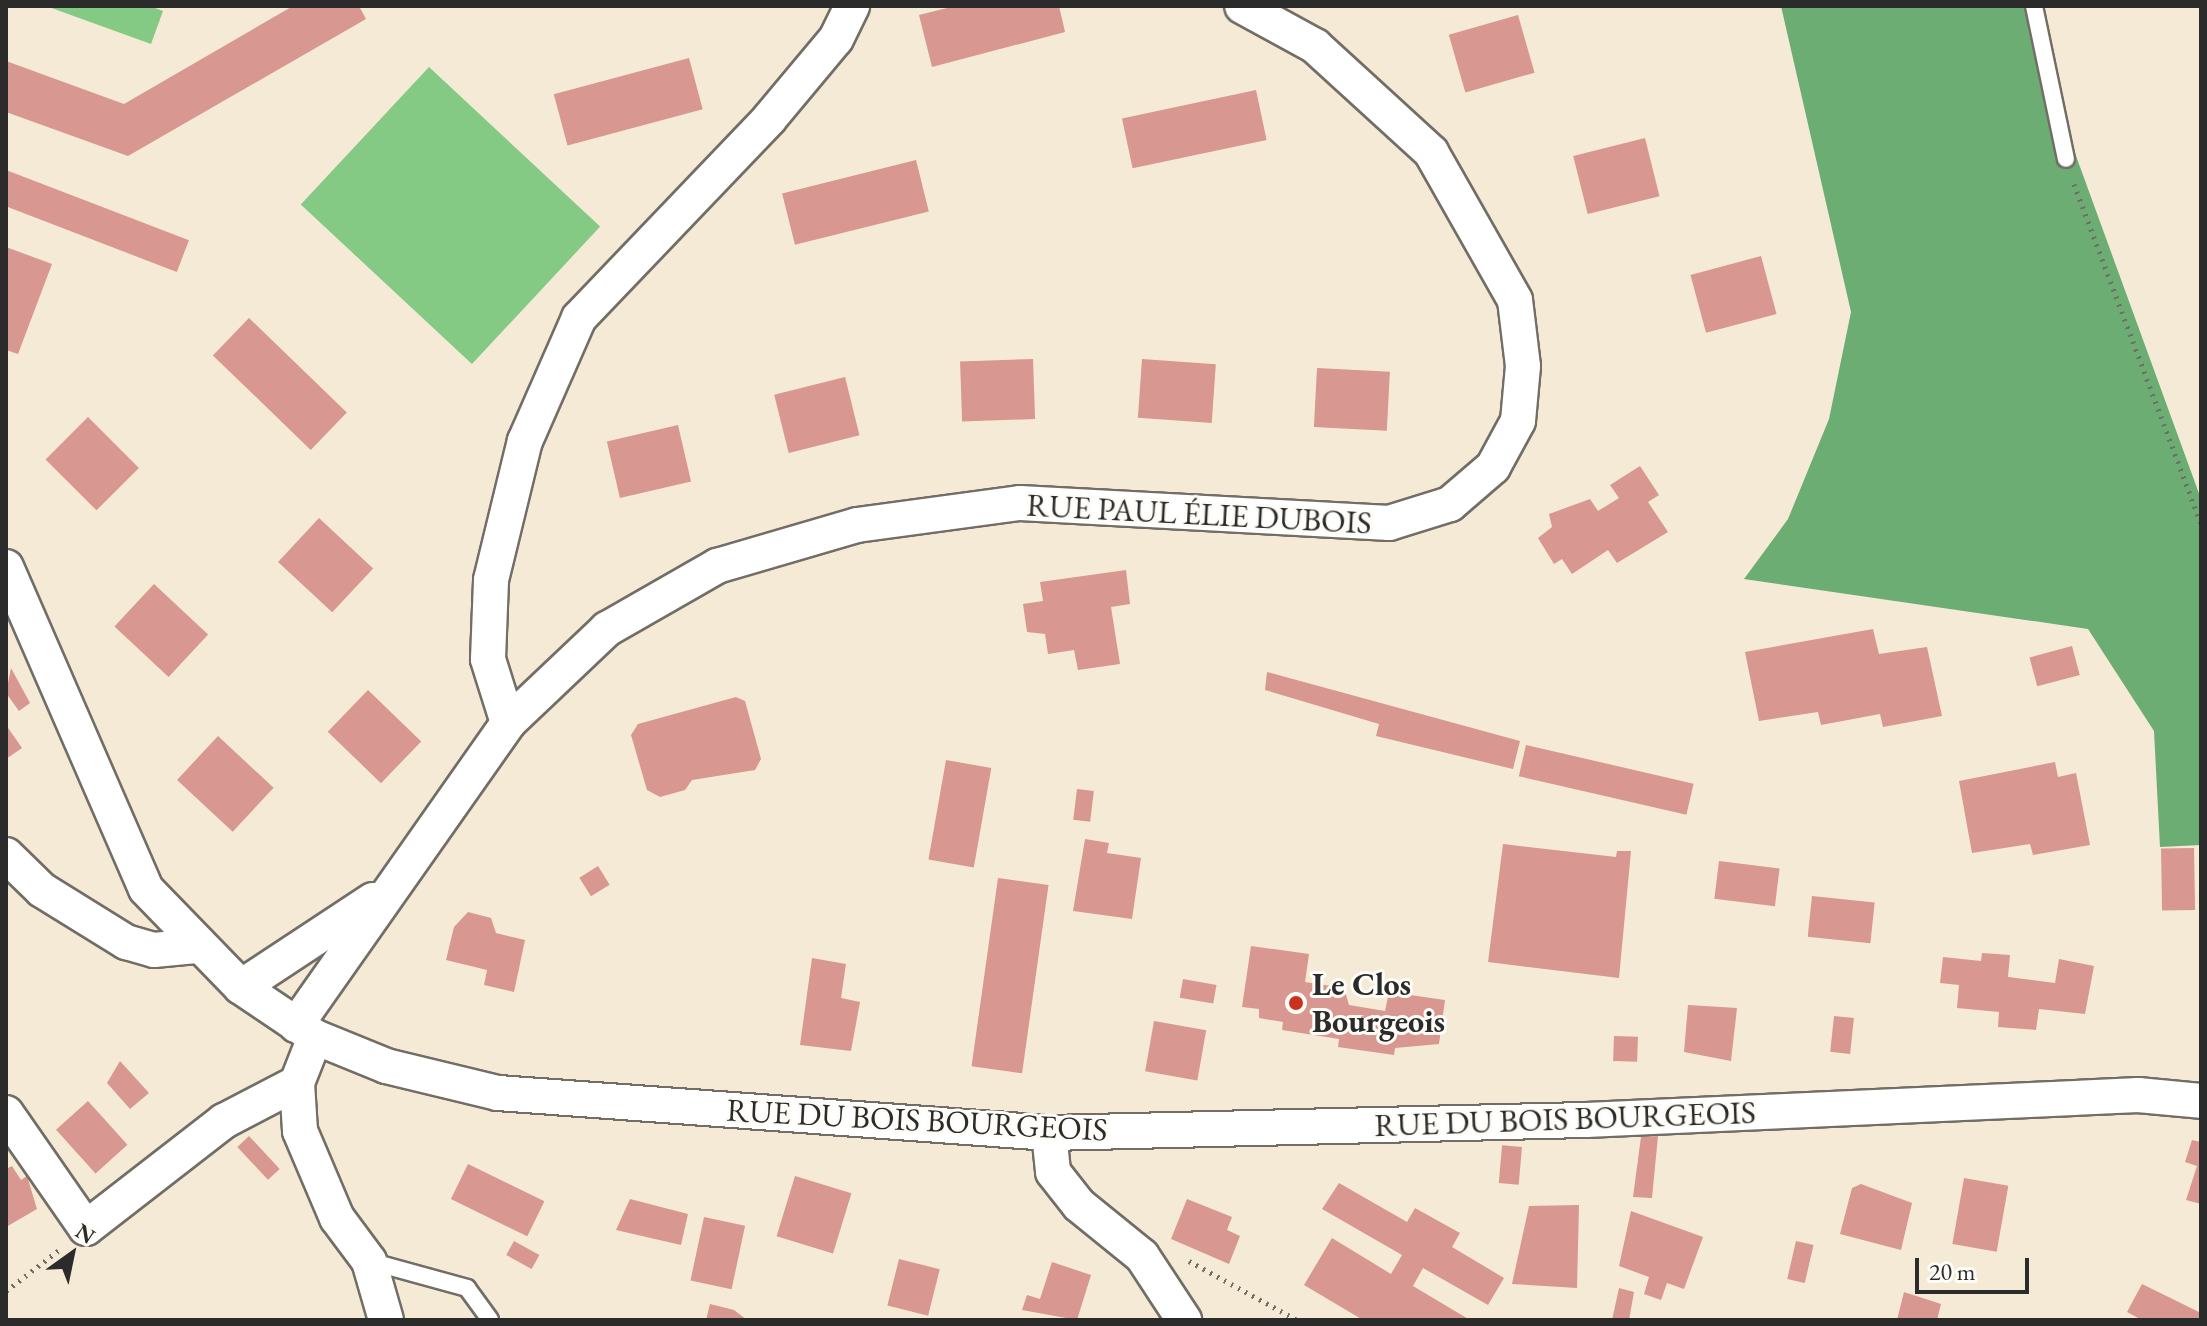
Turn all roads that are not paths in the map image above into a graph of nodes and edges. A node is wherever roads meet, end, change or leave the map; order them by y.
1 (852, 6) edge
2 (1242, 6) edge
3 (2034, 6) edge
4 (2066, 159) road end
5 (6, 567) edge
6 (508, 723) junction
7 (6, 855) edge
8 (387, 891) junction
9 (196, 946) junction
10 (241, 987) junction
11 (305, 1031) junction
12 (297, 1083) junction
13 (2201, 1101) edge
14 (6, 1113) edge
15 (1049, 1133) junction
16 (369, 1261) junction
17 (386, 1320) edge
18 (490, 1320) edge
19 (1184, 1320) edge

1 - 6 street
2 - 6 street, RUE PAUL ÉLIE DUBOIS
3 - 4 lane
5 - 9 street, RUE DU BOIS BOURGEOIS
6 - 8 street, RUE PAUL ÉLIE DUBOIS
7 - 9 street
8 - 10 street
8 - 11 street, RUE PAUL ÉLIE DUBOIS
9 - 10 street, RUE DU BOIS BOURGEOIS
10 - 11 street, RUE DU BOIS BOURGEOIS
11 - 12 street, RUE PAUL ÉLIE DUBOIS
11 - 15 street, RUE DU BOIS BOURGEOIS
12 - 14 street
12 - 16 street
13 - 15 street, RUE DU BOIS BOURGEOIS
15 - 19 street
16 - 17 street
16 - 18 lane

